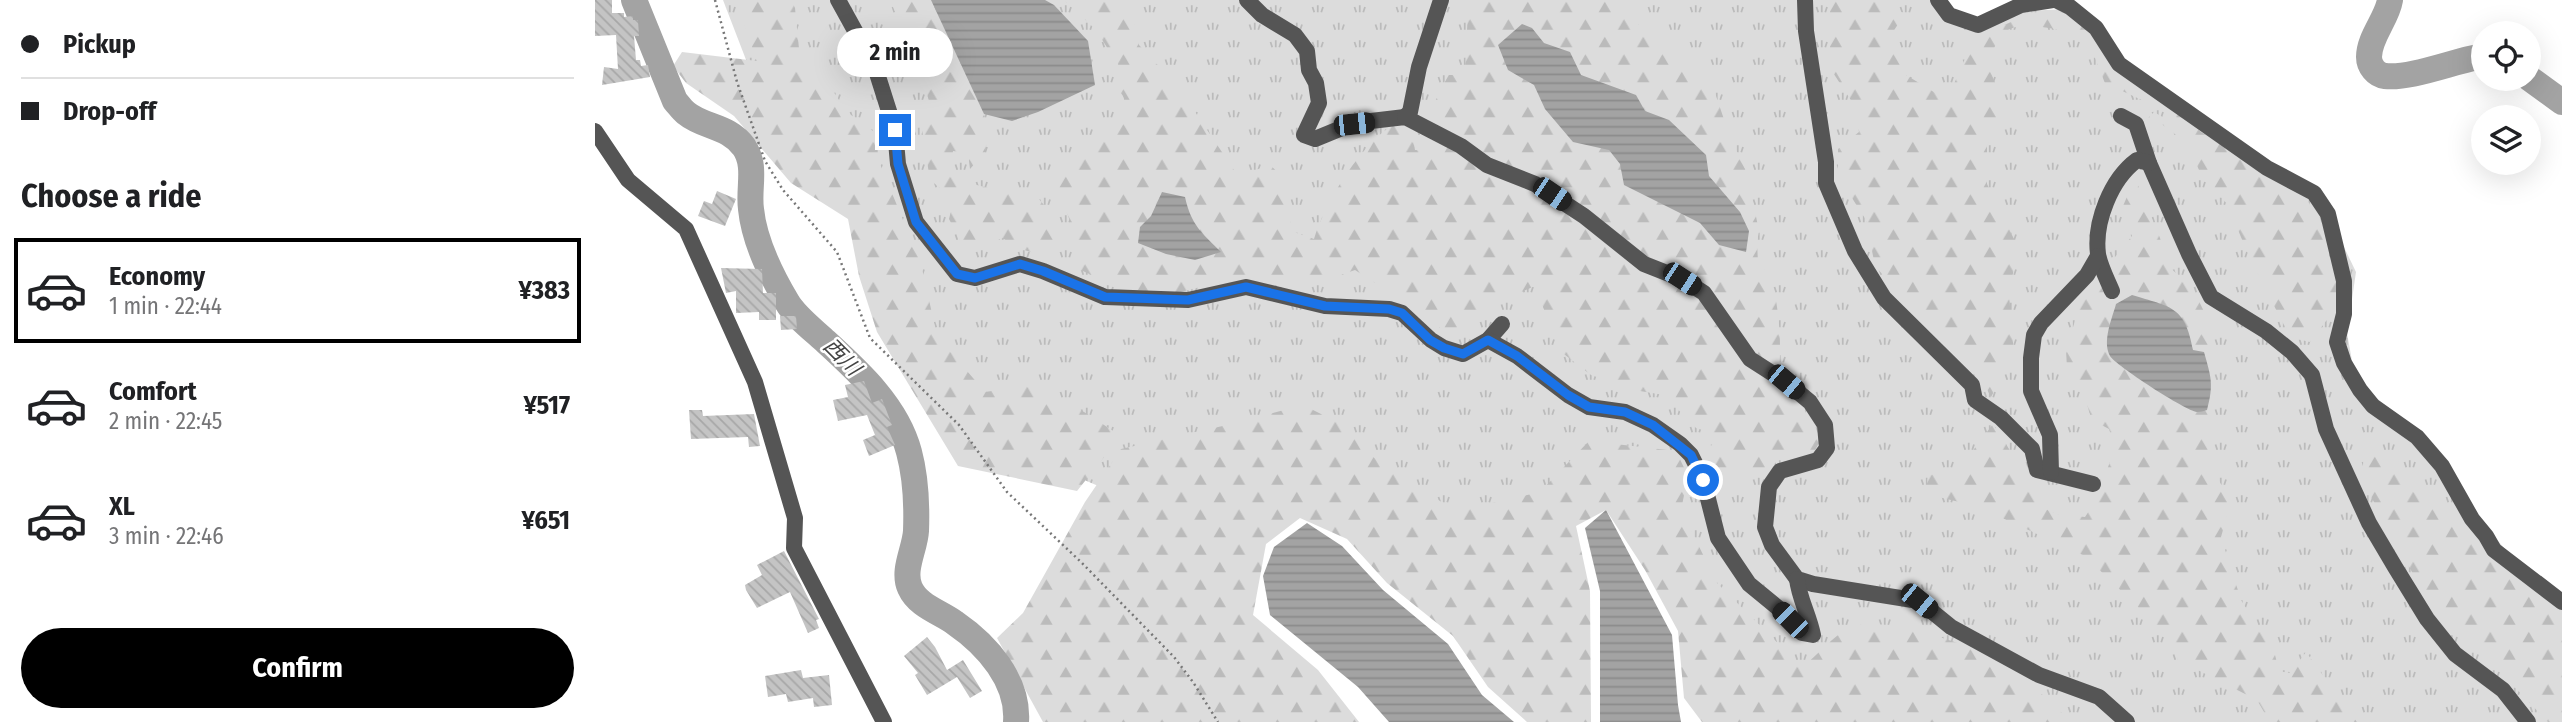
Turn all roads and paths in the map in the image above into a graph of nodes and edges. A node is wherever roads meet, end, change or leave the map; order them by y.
1 (715, 0) edge
2 (838, 0) edge
3 (1247, 0) edge
4 (1441, 0) edge
5 (1805, 0) edge
6 (1938, 0) edge
7 (2055, 0) edge
8 (2121, 116) dead end
9 (1405, 117) junction
10 (595, 131) edge
11 (2149, 163) junction
12 (2098, 256) junction
13 (2112, 291) dead end
14 (1502, 324) dead end
15 (1488, 340) junction
16 (2051, 472) junction
17 (2093, 484) dead end
18 (1797, 579) junction
19 (2562, 602) edge
20 (884, 722) edge
21 (1218, 722) edge
22 (2127, 722) edge
23 (2528, 722) edge

1 - 21 path
2 - 15 street
3 - 9 street
4 - 9 street
5 - 16 street
6 - 7 street
7 - 19 street
8 - 11 street
9 - 18 street
10 - 20 street
11 - 12 street
11 - 23 street
12 - 13 street
12 - 16 street
14 - 15 street
15 - 18 street
16 - 17 street
18 - 22 street

